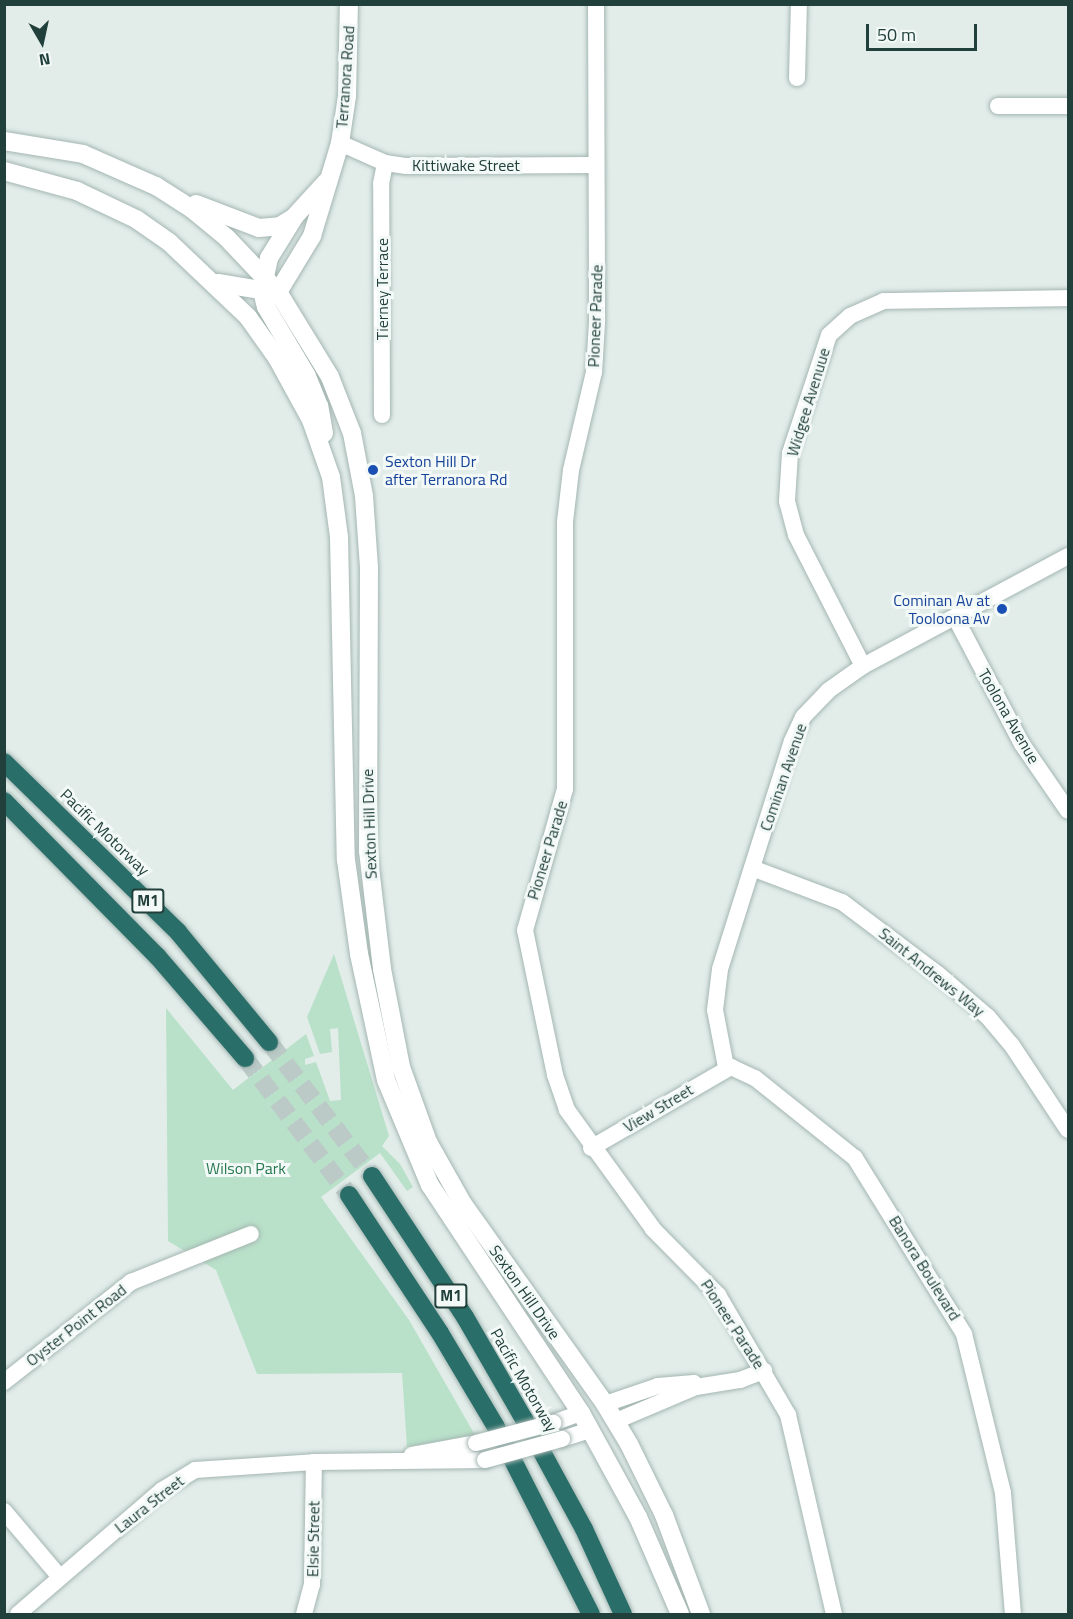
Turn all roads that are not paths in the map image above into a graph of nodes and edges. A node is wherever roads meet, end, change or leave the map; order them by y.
1 (349, 4) edge
2 (596, 4) edge
3 (799, 4) edge
4 (797, 78) dead end
5 (998, 106) dead end
6 (1068, 106) edge
7 (4, 141) edge
8 (340, 144) junction
9 (385, 163) junction
10 (596, 165) junction
11 (4, 171) edge
12 (326, 182) junction
13 (156, 186) junction
14 (295, 216) junction
15 (215, 282) junction
16 (268, 286) junction
17 (1068, 298) edge
18 (382, 415) dead end
19 (326, 455) junction
20 (1068, 556) edge
21 (955, 617) junction
22 (863, 666) junction
23 (10, 766) edge
24 (4, 801) edge
25 (1068, 811) edge
26 (752, 868) junction
27 (269, 1042) tunnel mouth
28 (245, 1058) tunnel mouth
29 (726, 1068) junction
30 (1068, 1130) edge
31 (591, 1149) junction
32 (372, 1176) tunnel mouth
33 (348, 1195) tunnel mouth
34 (251, 1234) dead end
35 (764, 1371) junction
36 (4, 1382) edge
37 (713, 1383) junction
38 (605, 1404) junction
39 (581, 1413) junction
40 (616, 1421) junction
41 (590, 1430) junction
42 (381, 1461) junction
43 (314, 1462) junction
44 (4, 1511) edge
45 (59, 1576) junction
46 (18, 1614) edge
47 (304, 1614) edge
48 (591, 1614) edge
49 (623, 1614) edge
50 (680, 1614) edge
51 (701, 1614) edge
52 (834, 1614) edge
53 (1013, 1614) edge

1 - 8 street, Terranora Road
2 - 10 street, Pioneer Parade
3 - 4 street
5 - 6 street
7 - 13 street, Sexton Hill Drive
8 - 9 street, Kittiwake Street
8 - 12 street, Terranora Road
9 - 10 street, Kittiwake Street
9 - 18 street, Tierney Terrace
10 - 31 street, Pioneer Parade
11 - 15 street, Sexton Hill Drive
12 - 14 street, Terranora Road
12 - 16 street, Terranora Road
13 - 14 street
13 - 16 street, Sexton Hill Drive
14 - 16 street, Terranora Road
15 - 16 street
15 - 19 street, Sexton Hill Drive
16 - 19 street
16 - 38 street, Sexton Hill Drive
17 - 22 street, Widgee Avenuue
19 - 39 street, Sexton Hill Drive
20 - 21 street, Cominan Avenue
21 - 22 street, Cominan Avenue
21 - 25 street, Toolona Avenue
22 - 26 street, Cominan Avenue
23 - 27 highway, Pacific Motorway / M1
24 - 28 highway, M1
26 - 29 street, Cominan Avenue
26 - 30 street, Saint Andrews Way
29 - 31 street, View Street
29 - 53 street, Banora Boulevard
31 - 35 street, Pioneer Parade
32 - 49 highway, Pacific Motorway / M1
33 - 48 highway, M1
34 - 36 street, Oyster Point Road
35 - 37 street
35 - 52 street, Pioneer Parade
37 - 38 street
37 - 40 street
38 - 39 street
38 - 40 street, Sexton Hill Drive
39 - 41 street, Sexton Hill Drive
39 - 42 street, Laura Street, bridge
40 - 41 street
40 - 51 street, Sexton Hill Drive
41 - 42 street, Laura Street, bridge
41 - 50 street, Sexton Hill Drive
42 - 43 street, Laura Street
43 - 45 street, Laura Street
43 - 47 street, Elsie Street
44 - 45 street
45 - 46 street, Laura Street

